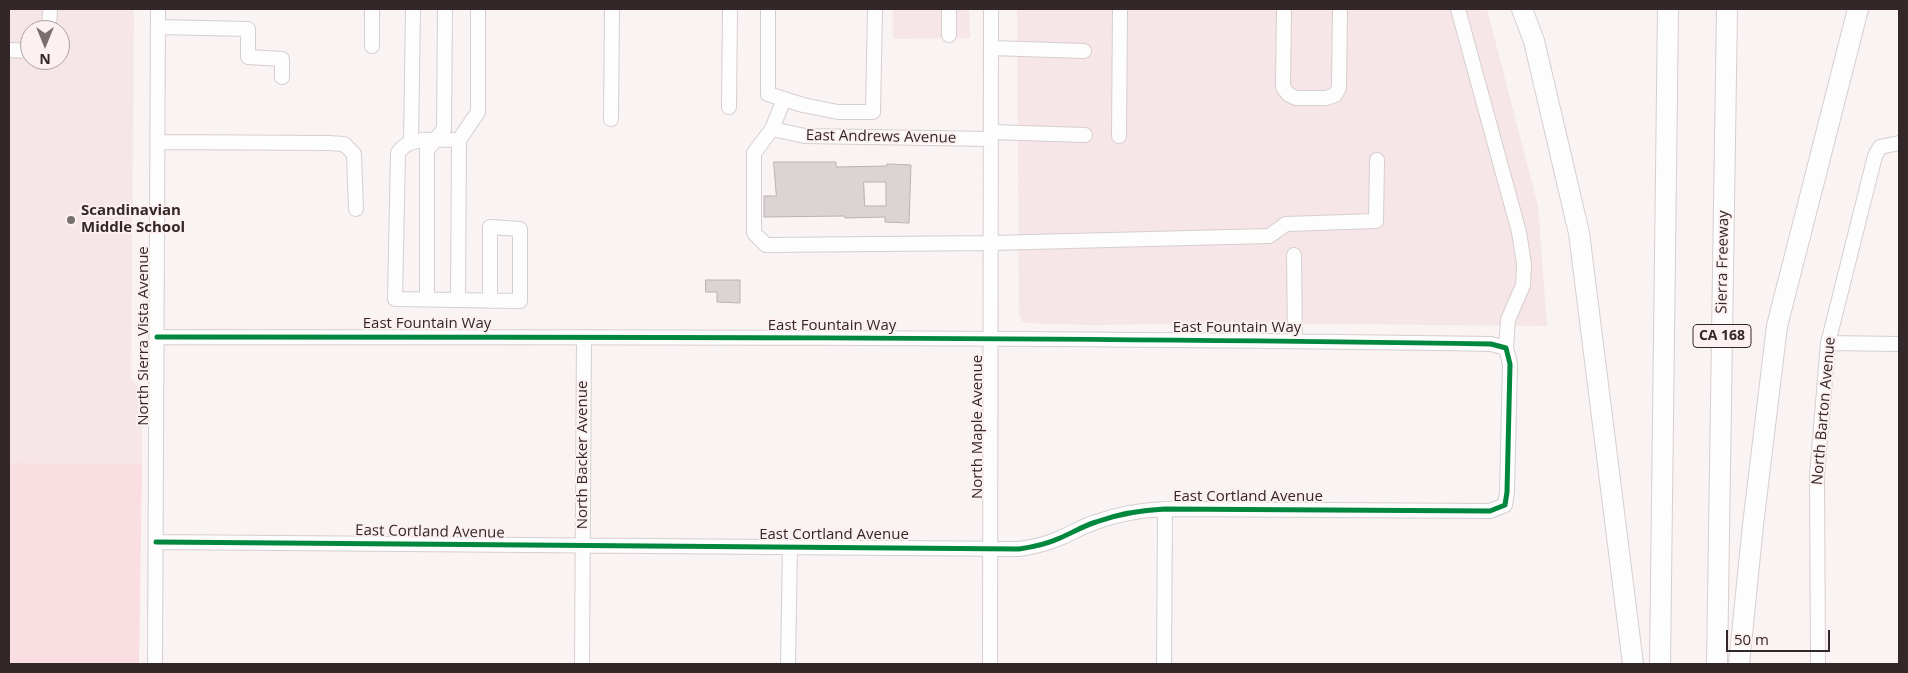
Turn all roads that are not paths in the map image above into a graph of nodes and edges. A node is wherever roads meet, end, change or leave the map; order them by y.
1 (158, 9) edge
2 (372, 9) edge
3 (412, 9) edge
4 (445, 9) edge
5 (478, 9) edge
6 (612, 9) edge
7 (730, 9) edge
8 (768, 9) edge
9 (875, 9) edge
10 (949, 9) edge
11 (991, 9) edge
12 (1120, 9) edge
13 (1284, 9) edge
14 (1340, 9) edge
15 (1458, 9) edge
16 (1522, 9) edge
17 (1668, 9) edge
18 (1727, 9) edge
19 (1858, 9) edge
20 (158, 27) junction
21 (949, 35) dead end
22 (372, 46) dead end
23 (991, 48) junction
24 (1084, 51) dead end
25 (282, 77) dead end
26 (784, 99) junction
27 (729, 107) dead end
28 (611, 119) dead end
29 (772, 129) junction
30 (1085, 135) dead end
31 (991, 136) junction
32 (1119, 136) dead end
33 (436, 140) junction
34 (460, 140) junction
35 (158, 142) junction
36 (411, 142) junction
37 (1896, 143) edge
38 (1376, 160) dead end
39 (356, 209) dead end
40 (991, 243) junction
41 (1294, 255) dead end
42 (427, 299) junction
43 (458, 299) junction
44 (490, 300) junction
45 (157, 337) junction
46 (584, 337) junction
47 (991, 340) junction
48 (1295, 341) junction
49 (1828, 343) junction
50 (1899, 344) edge
51 (1506, 348) junction
52 (1165, 508) junction
53 (156, 542) junction
54 (583, 546) junction
55 (790, 547) junction
56 (991, 548) junction
57 (155, 664) edge
58 (582, 664) edge
59 (788, 664) edge
60 (990, 664) edge
61 (1164, 664) edge
62 (1633, 664) edge
63 (1660, 664) edge
64 (1717, 664) edge
65 (1739, 664) edge
66 (1818, 664) edge

1 - 20 street, North Sierra Vista Avenue
2 - 22 street
3 - 36 street
4 - 33 street
5 - 34 street
6 - 28 street
7 - 27 street
8 - 26 street
9 - 26 street
10 - 21 street
11 - 23 street, North Maple Avenue
12 - 32 street
13 - 14 street
15 - 51 street
16 - 62 highway
17 - 63 highway
18 - 64 highway, Sierra Freeway / CA 168
19 - 65 highway
20 - 25 street
20 - 35 street, North Sierra Vista Avenue
23 - 24 street
23 - 31 street, North Maple Avenue
26 - 29 street
29 - 31 street, East Andrews Avenue
29 - 40 street
30 - 31 street, East Andrews Avenue
31 - 40 street, North Maple Avenue
33 - 34 street
33 - 36 street
33 - 42 street
34 - 43 street
35 - 39 street
35 - 45 street, North Sierra Vista Avenue
36 - 42 street
37 - 49 street, North Barton Avenue
38 - 40 street
40 - 47 street, North Maple Avenue
41 - 48 street
42 - 43 street
43 - 44 street
44 - 44 street
45 - 46 street, East Fountain Way
45 - 53 street, North Sierra Vista Avenue
46 - 47 street, East Fountain Way
46 - 54 street, North Backer Avenue
47 - 48 street, East Fountain Way
47 - 56 street, North Maple Avenue
48 - 51 street, East Fountain Way
49 - 50 street
49 - 66 street, North Barton Avenue
51 - 52 street, East Cortland Avenue
52 - 56 street, East Cortland Avenue
52 - 61 street
53 - 54 street, East Cortland Avenue
53 - 57 street, North Sierra Vista Avenue
54 - 55 street, East Cortland Avenue
54 - 58 street, North Backer Avenue
55 - 56 street, East Cortland Avenue
55 - 59 street
56 - 60 street, North Maple Avenue

